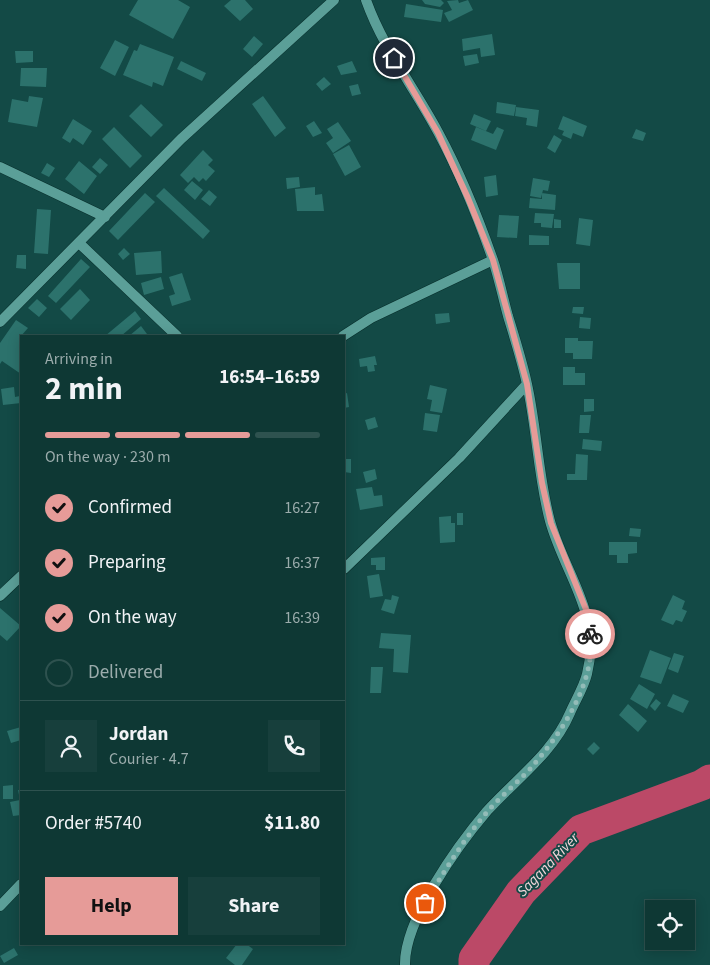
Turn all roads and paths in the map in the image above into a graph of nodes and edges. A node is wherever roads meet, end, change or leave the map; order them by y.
1 (334, 0) edge
2 (366, 0) edge
3 (0, 167) edge
4 (105, 217) junction
5 (78, 243) junction
6 (493, 260) junction
7 (0, 322) edge
8 (176, 335) edge
9 (345, 335) edge
10 (527, 384) junction
11 (345, 568) edge
12 (20, 577) edge
13 (0, 596) edge
14 (20, 885) edge
15 (0, 906) edge
16 (405, 965) edge

1 - 4 street
2 - 6 street
3 - 4 street
4 - 5 street
5 - 7 street
5 - 8 street
6 - 9 street
6 - 10 street
10 - 11 street
10 - 16 street
12 - 13 street
14 - 15 street

